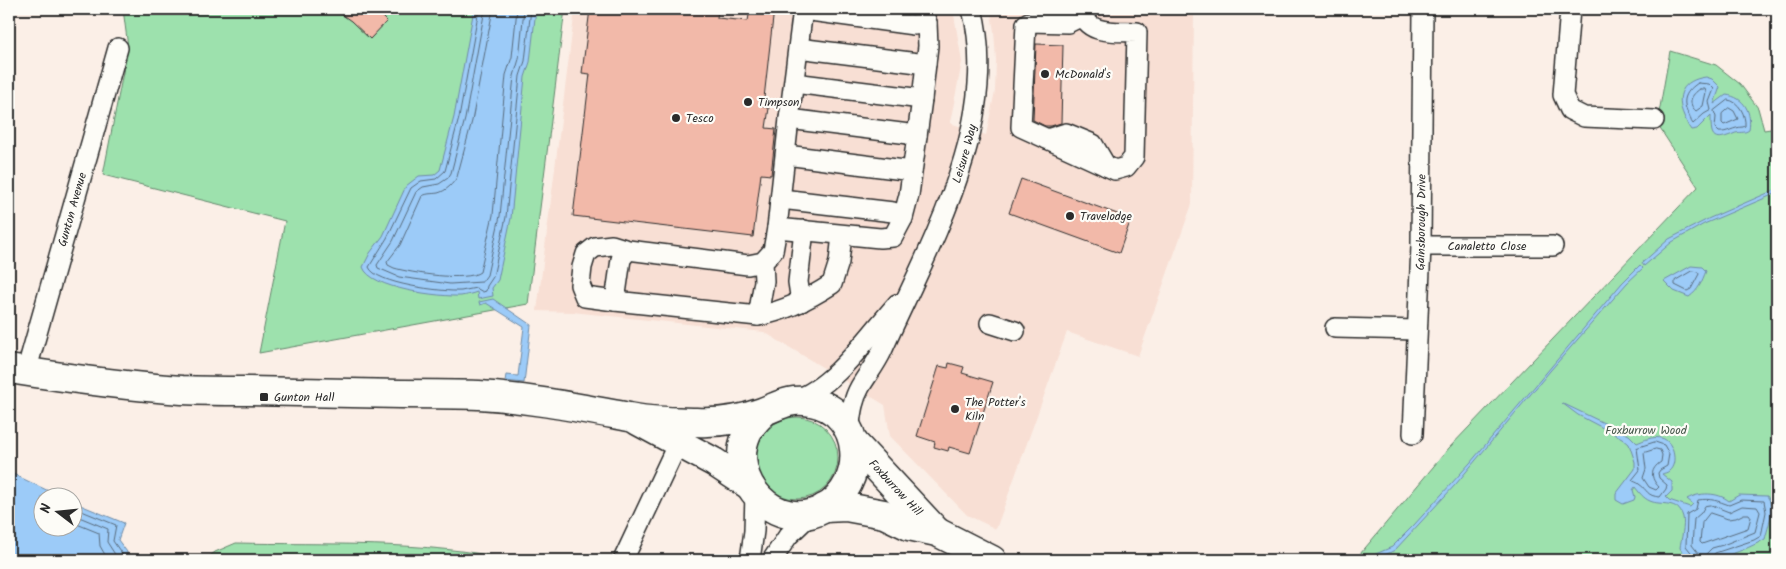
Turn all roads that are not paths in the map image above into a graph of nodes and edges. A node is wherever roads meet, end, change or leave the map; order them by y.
1 (972, 9) edge
2 (1423, 9) edge
3 (1570, 9) edge
4 (803, 10) edge
5 (1081, 12) edge
6 (924, 16) edge
7 (118, 48) dead end
8 (798, 48) junction
9 (926, 64) junction
10 (794, 83) junction
11 (922, 99) junction
12 (789, 119) junction
13 (1654, 120) dead end
14 (917, 135) junction
15 (786, 155) junction
16 (912, 171) junction
17 (781, 199) junction
18 (903, 218) junction
19 (777, 228) junction
20 (804, 230) junction
21 (842, 234) junction
22 (1421, 246) junction
23 (1553, 246) dead end
24 (628, 250) junction
25 (764, 262) junction
26 (909, 290) junction
27 (615, 302) junction
28 (801, 302) junction
29 (758, 316) junction
30 (990, 323) dead end
31 (1335, 328) dead end
32 (1417, 330) junction
33 (1015, 331) dead end
34 (17, 370) edge
35 (790, 401) junction
36 (765, 411) junction
37 (631, 418) junction
38 (1413, 434) dead end
39 (851, 437) junction
40 (678, 443) junction
41 (752, 489) junction
42 (818, 510) junction
43 (937, 532) junction
44 (623, 560) edge
45 (750, 560) edge
46 (772, 560) edge
47 (992, 560) edge

1 - 26 street, Leisure Way
2 - 22 street, Gainsborough Drive
3 - 13 street
4 - 6 street
4 - 8 street
5 - 5 street
6 - 9 street
7 - 34 street, Gunton Avenue
8 - 9 street
8 - 10 street
9 - 11 street
10 - 11 street
10 - 12 street
11 - 14 street
12 - 14 street
12 - 15 street
14 - 16 street
15 - 16 street
15 - 17 street
16 - 18 street
17 - 18 street
17 - 19 street
18 - 21 street
19 - 20 street
19 - 25 street
20 - 21 street
20 - 28 street
21 - 28 street
22 - 23 street, Canaletto Close
22 - 32 street, Gainsborough Drive
24 - 25 street
24 - 27 street
24 - 27 street
25 - 29 street
26 - 35 street, Leisure Way
26 - 39 street, Leisure Way
27 - 29 street
28 - 29 street
30 - 33 street
31 - 32 street
32 - 38 street, Gainsborough Drive
34 - 37 highway
35 - 36 highway
35 - 39 highway
36 - 37 highway
36 - 41 highway
37 - 40 highway
39 - 42 highway
39 - 43 highway, Foxburrow Hill
40 - 41 highway
40 - 44 street
41 - 42 highway
41 - 45 street
42 - 43 highway, Foxburrow Hill
42 - 46 street
43 - 47 highway, Foxburrow Hill

